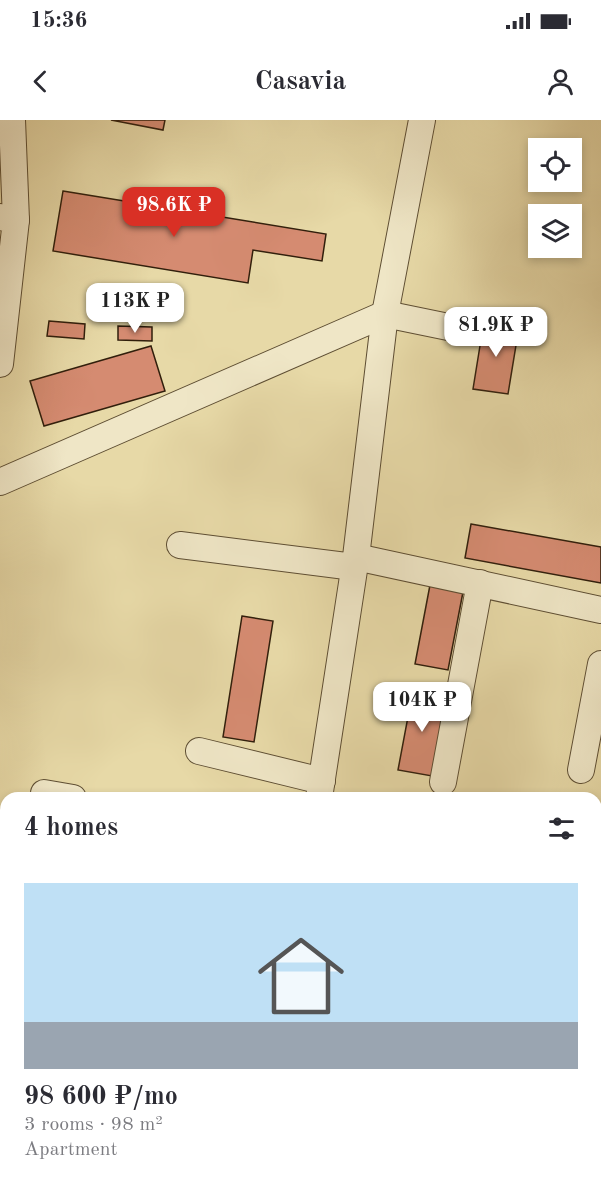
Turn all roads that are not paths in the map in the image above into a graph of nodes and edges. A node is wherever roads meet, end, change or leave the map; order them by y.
1 (12, 120) edge
2 (423, 120) edge
3 (8, 219) edge
4 (385, 314) junction
5 (458, 329) dead end
6 (0, 364) edge
7 (0, 480) edge
8 (180, 545) dead end
9 (355, 562) junction
10 (480, 583) junction
11 (601, 610) edge
12 (601, 664) edge
13 (199, 751) dead end
14 (581, 770) dead end
15 (443, 782) dead end
16 (321, 789) edge

1 - 3 street
2 - 4 street
3 - 6 street
4 - 5 street
4 - 7 street
4 - 9 street
8 - 9 street
9 - 10 street
9 - 16 street
10 - 11 street
10 - 15 street
12 - 14 street
13 - 16 street

